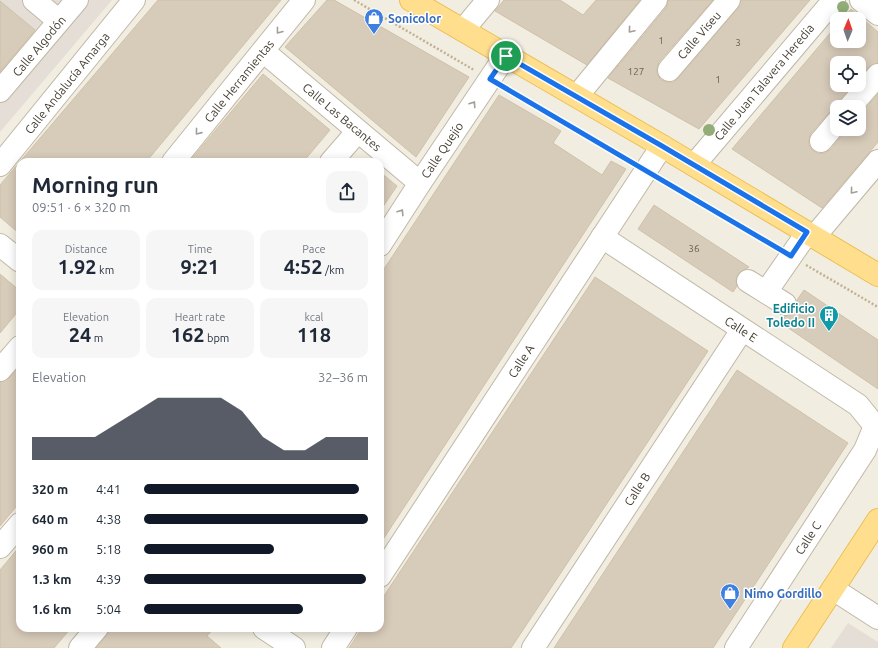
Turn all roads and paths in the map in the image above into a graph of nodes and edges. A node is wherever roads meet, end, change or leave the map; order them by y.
1 (34, 0) edge
2 (78, 0) edge
3 (134, 0) edge
4 (304, 0) edge
5 (354, 0) edge
6 (411, 0) edge
7 (488, 0) edge
8 (656, 0) edge
9 (729, 0) edge
10 (834, 0) edge
11 (861, 0) edge
12 (878, 14) edge
13 (59, 21) junction
14 (463, 30) junction
15 (263, 51) junction
16 (506, 56) junction
17 (669, 70) dead end
18 (878, 75) edge
19 (490, 79) junction
20 (0, 90) edge
21 (577, 96) junction
22 (856, 100) edge
23 (830, 130) edge
24 (358, 131) junction
25 (821, 141) dead end
26 (662, 146) junction
27 (176, 158) edge
28 (334, 158) edge
29 (878, 161) edge
30 (0, 165) edge
31 (694, 165) junction
32 (645, 171) junction
33 (420, 183) junction
34 (811, 235) junction
35 (602, 237) junction
36 (384, 239) edge
37 (0, 245) edge
38 (791, 256) junction
39 (16, 258) edge
40 (878, 275) edge
41 (785, 304) dead end
42 (878, 307) edge
43 (742, 330) junction
44 (16, 352) edge
45 (0, 370) edge
46 (875, 426) joint
47 (878, 520) edge
48 (16, 529) edge
49 (0, 547) edge
50 (384, 570) edge
51 (833, 589) junction
52 (878, 618) edge
53 (94, 632) edge
54 (270, 632) edge
55 (343, 632) edge
56 (80, 648) edge
57 (294, 648) edge
58 (333, 648) edge
59 (533, 648) edge
60 (736, 648) edge
61 (794, 648) edge

1 - 13 street
2 - 13 street, Calle Algodón
3 - 30 street, Calle Andalucía Amarga
4 -> 15 street, Calle Herramientas
5 - 19 path
6 - 14 main road
7 - 14 street
8 -> 21 street
9 - 17 street, Calle Viseu
10 - 31 street, Calle Juan Talavera Heredia
11 - 12 street
13 - 20 street, Calle Algodón
14 - 16 main road
15 - 24 street, Calle Las Bacantes
15 -> 27 street, Calle Herramientas
16 - 19 street, Calle Quejío
16 - 21 main road
18 - 22 street
19 - 32 path
33 -> 19 street, Calle Quejío
21 - 26 main road
23 - 25 street
24 - 28 street
24 - 33 street, Calle Las Bacantes
26 - 31 main road
26 - 32 street, Calle A
29 -> 34 street
31 - 34 main road
32 - 35 street, Calle A
32 - 38 path
36 -> 33 street, Calle Quejío
34 - 38 street
34 - 40 main road
35 - 43 street, Calle E
35 - 50 street, Calle A
37 - 39 street
38 - 41 street
38 - 42 path
43 - 46 street, Calle E
43 - 59 street, Calle B
44 - 45 street
46 - 60 street, Calle C
47 - 51 main road
48 - 49 street
51 - 52 street
51 - 61 main road
53 - 56 street
54 - 57 street
55 - 58 street

